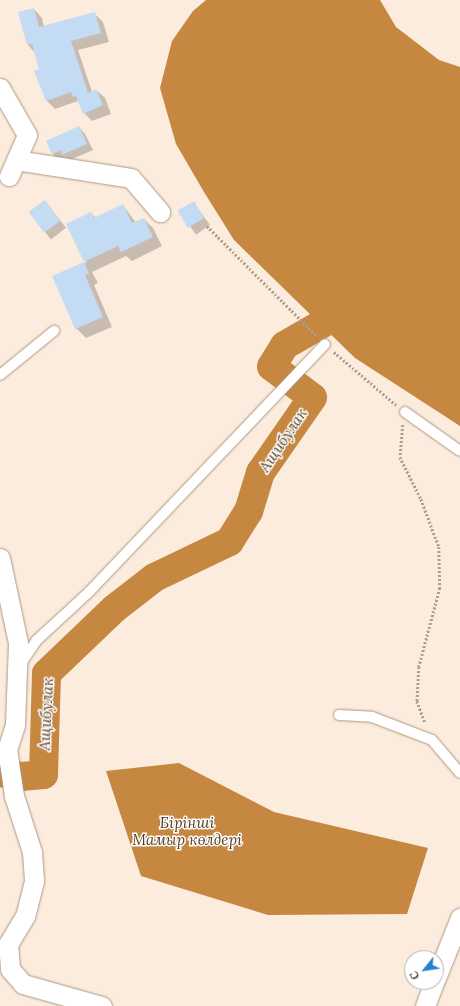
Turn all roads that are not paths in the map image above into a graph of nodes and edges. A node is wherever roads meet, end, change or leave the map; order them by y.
1 (0, 88) edge
2 (160, 212) dead end
3 (54, 331) dead end
4 (325, 344) road end
5 (0, 375) edge
6 (405, 412) road end
7 (460, 451) edge
8 (0, 558) edge
9 (18, 666) junction
10 (339, 714) dead end
11 (3, 749) edge
12 (460, 773) edge
13 (460, 918) edge
14 (444, 958) edge
15 (431, 990) edge
16 (102, 1006) edge
17 (425, 1006) edge

1 - 2 street
3 - 5 lane
4 - 9 lane
6 - 7 lane
8 - 9 street
9 - 11 street
10 - 12 lane
11 - 16 street
13 - 14 street
15 - 17 street

